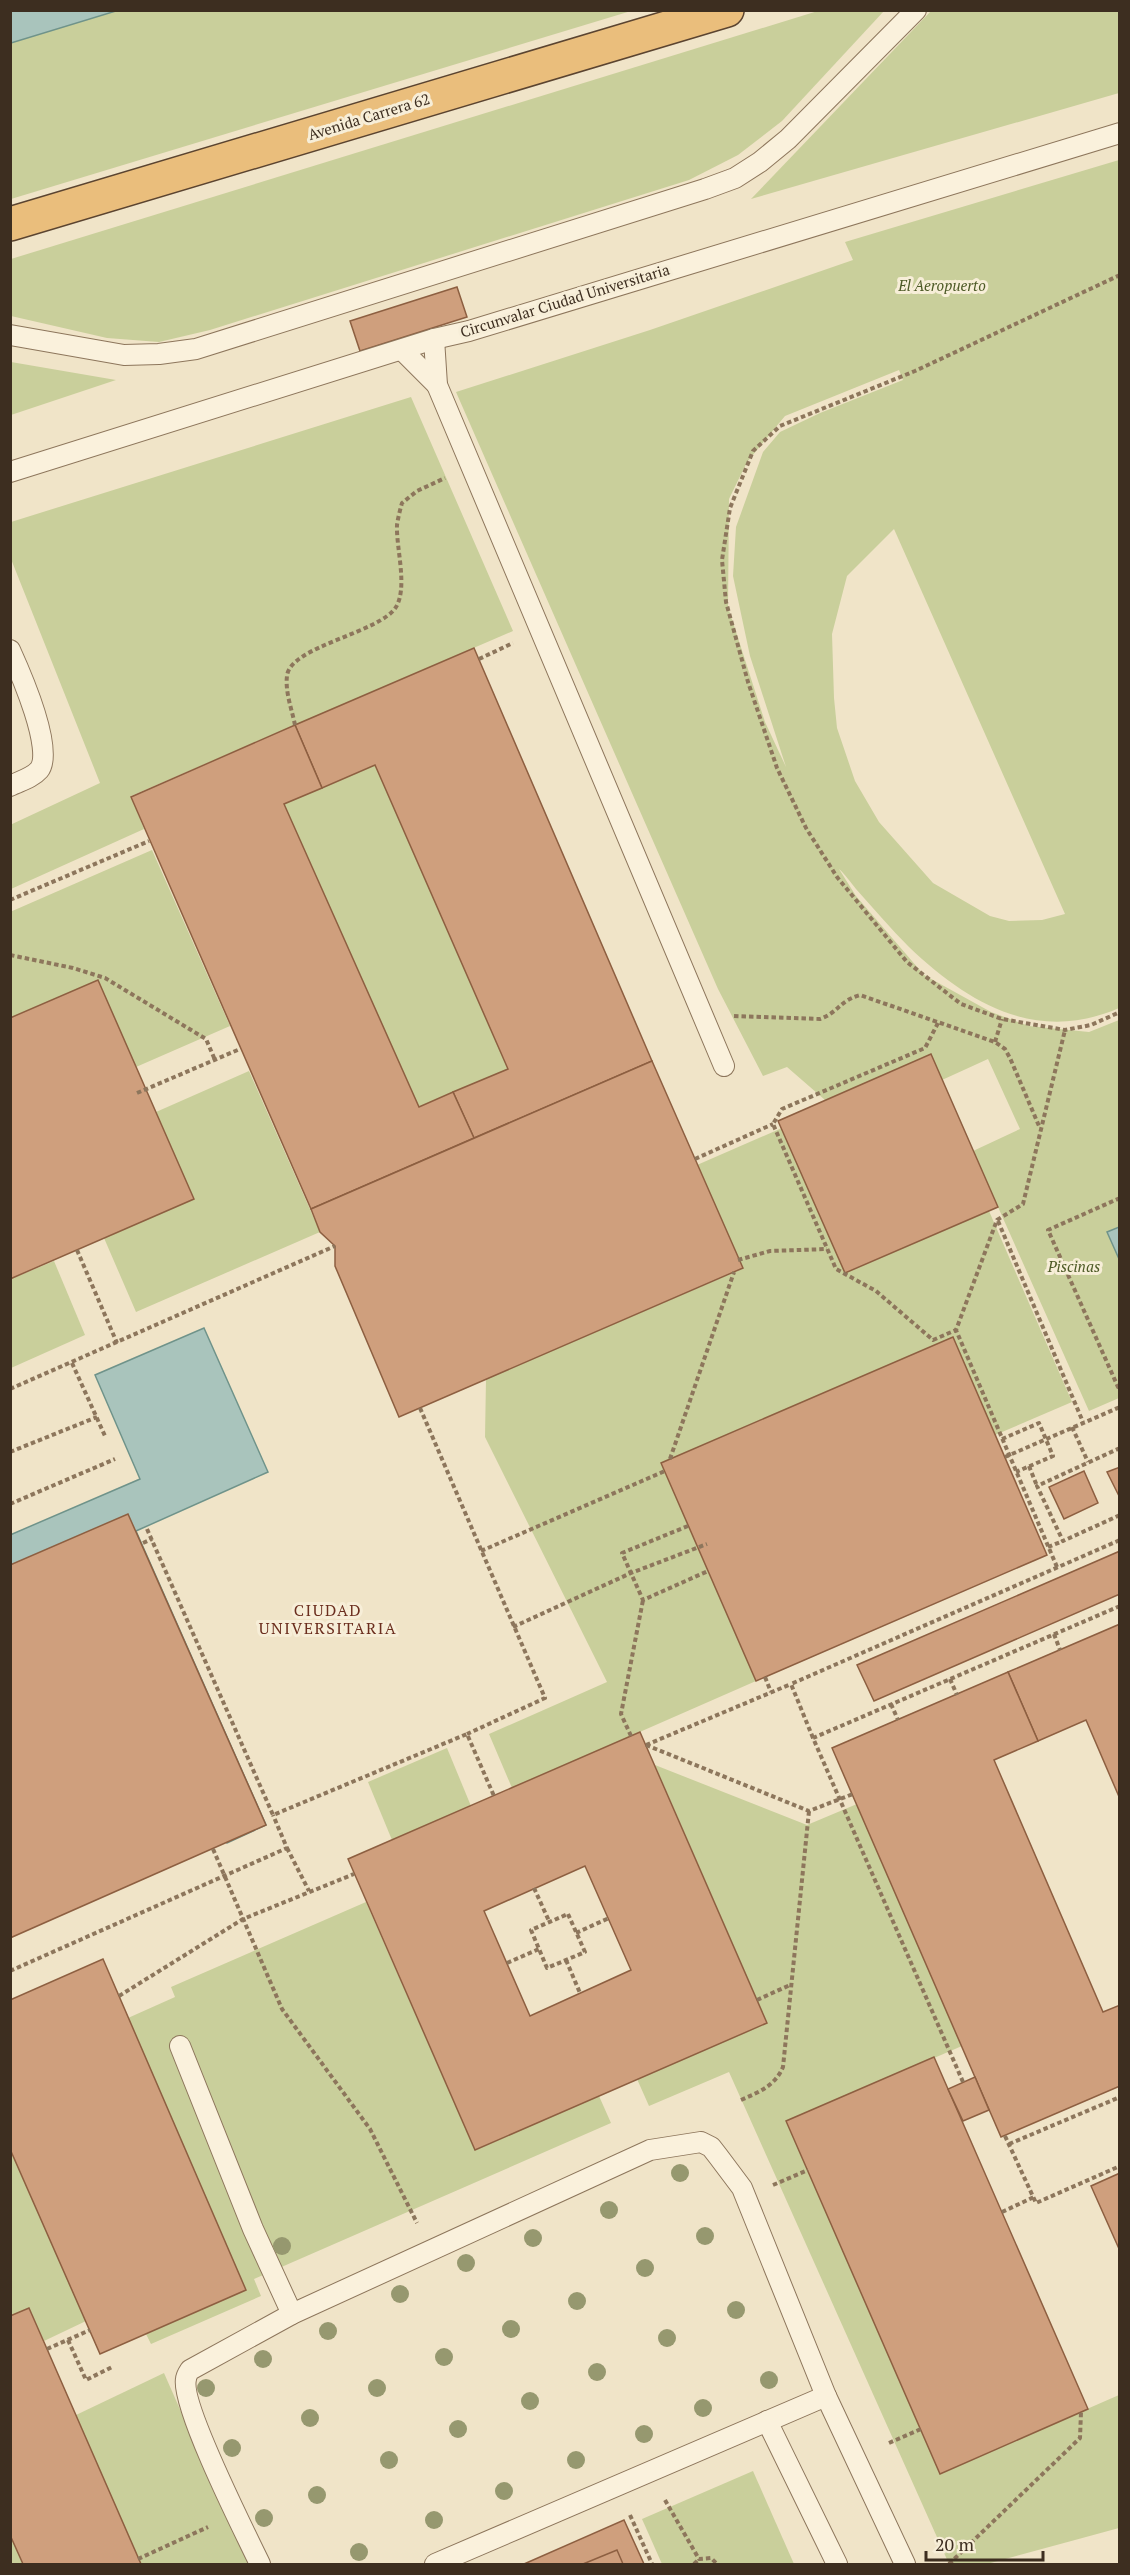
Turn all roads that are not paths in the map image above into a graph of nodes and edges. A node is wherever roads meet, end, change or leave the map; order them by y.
1 (727, 10) edge
2 (916, 10) edge
3 (1119, 133) edge
4 (10, 224) edge
5 (10, 334) edge
6 (434, 339) junction
7 (402, 350) junction
8 (436, 385) junction
9 (10, 472) edge
10 (10, 650) edge
11 (10, 786) edge
12 (724, 1066) dead end
13 (180, 2046) dead end
14 (292, 2314) junction
15 (826, 2396) junction
16 (767, 2421) junction
17 (260, 2565) edge
18 (435, 2565) edge
19 (837, 2565) edge
20 (905, 2565) edge

1 - 4 highway, Avenida Carrera 62
2 - 5 lane
3 - 6 lane, Circunvalar Ciudad Universitaria
6 - 7 lane, Circunvalar Ciudad Universitaria
6 - 8 lane
7 - 8 lane
7 - 9 lane, Circunvalar Ciudad Universitaria
8 - 12 lane
10 - 11 lane
13 - 14 lane
14 - 15 lane
14 - 17 lane
15 - 16 lane
15 - 20 lane
16 - 18 lane
16 - 19 lane

